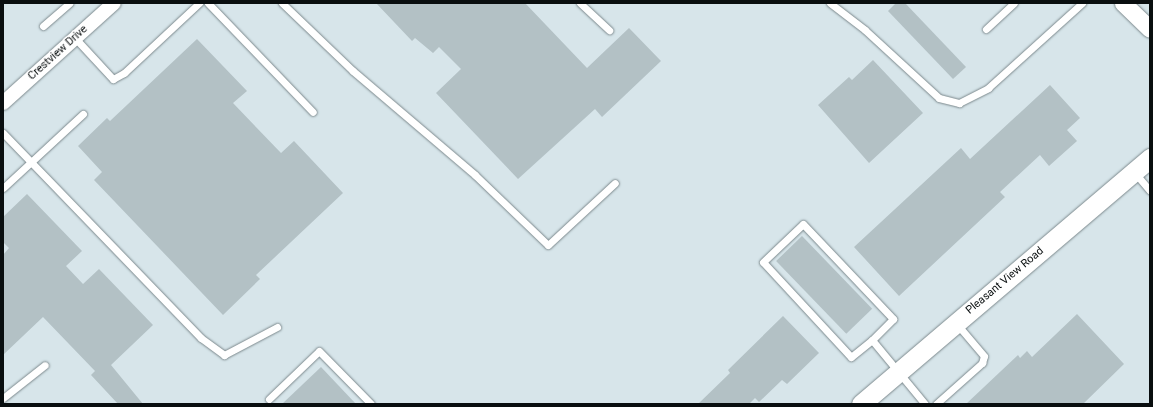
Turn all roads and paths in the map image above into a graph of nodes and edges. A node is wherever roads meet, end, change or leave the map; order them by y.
1 (69, 3) edge
2 (199, 3) edge
3 (208, 3) edge
4 (282, 3) edge
5 (580, 3) edge
6 (830, 3) edge
7 (1014, 3) edge
8 (1082, 3) edge
9 (1123, 3) edge
10 (108, 5) edge
11 (44, 26) dead end
12 (986, 29) dead end
13 (1150, 29) edge
14 (609, 30) dead end
15 (75, 38) junction
16 (3, 103) edge
17 (313, 112) dead end
18 (84, 114) dead end
19 (3, 133) edge
20 (1150, 158) edge
21 (31, 162) junction
22 (1134, 172) junction
23 (615, 183) dead end
24 (3, 188) edge
25 (1150, 191) edge
26 (956, 323) junction
27 (277, 327) dead end
28 (872, 340) junction
29 (46, 365) dead end
30 (899, 371) junction
31 (3, 398) edge
32 (269, 399) dead end
33 (371, 404) edge
34 (860, 404) edge
35 (925, 404) edge
36 (936, 404) edge

1 - 11 lane
2 - 15 lane
3 - 17 lane
4 - 23 lane
5 - 14 lane
6 - 8 lane
7 - 12 lane
9 - 13 street
10 - 15 street, Crestview Drive
15 - 16 street, Crestview Drive
18 - 21 lane
19 - 21 lane
20 - 22 main road, Pleasant View Road
21 - 24 lane
21 - 27 lane
22 - 25 lane
22 - 26 main road, Pleasant View Road
26 - 30 main road, Pleasant View Road
26 - 36 lane
28 - 28 lane
28 - 30 lane
29 - 31 lane
30 - 34 main road, Pleasant View Road
30 - 35 lane
32 - 33 lane

